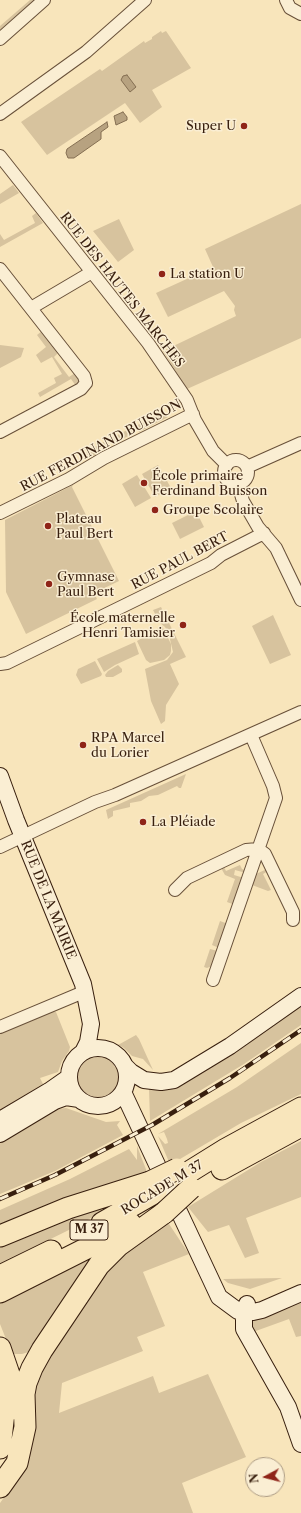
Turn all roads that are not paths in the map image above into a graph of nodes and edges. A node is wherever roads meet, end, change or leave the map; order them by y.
1 (44, 0) edge
2 (144, 0) edge
3 (286, 0) edge
4 (301, 14) edge
5 (0, 39) edge
6 (0, 114) edge
7 (0, 156) edge
8 (0, 269) edge
9 (92, 272) junction
10 (31, 308) junction
11 (192, 414) junction
12 (0, 432) edge
13 (301, 443) edge
14 (227, 464) junction
15 (247, 467) junction
16 (238, 484) junction
17 (0, 513) edge
18 (264, 533) junction
19 (301, 600) edge
20 (0, 664) edge
21 (301, 712) edge
22 (251, 735) junction
23 (0, 776) edge
24 (22, 836) junction
25 (0, 847) edge
26 (258, 849) junction
27 (175, 890) dead end
28 (293, 920) dead end
29 (213, 980) dead end
30 (86, 991) junction
31 (301, 996) edge
32 (91, 1024) junction
33 (0, 1027) edge
34 (108, 1050) junction
35 (83, 1052) junction
36 (125, 1066) junction
37 (69, 1077) junction
38 (144, 1080) junction
39 (124, 1091) junction
40 (79, 1099) junction
41 (102, 1106) junction
42 (301, 1108) edge
43 (0, 1120) edge
44 (137, 1123) junction
45 (301, 1126) edge
46 (0, 1134) edge
47 (183, 1178) junction
48 (158, 1198) junction
49 (0, 1236) edge
50 (25, 1272) junction
51 (0, 1276) edge
52 (301, 1285) edge
53 (0, 1292) edge
54 (301, 1293) edge
55 (246, 1307) junction
56 (42, 1350) junction
57 (2, 1358) edge
58 (0, 1390) edge
59 (2, 1421) edge
60 (299, 1432) edge
61 (0, 1448) edge
62 (0, 1486) edge

1 - 5 street
2 - 6 street
3 - 4 street
7 - 9 street, RUE DES HAUTES MARCHES
8 - 10 street
9 - 10 street
9 - 11 street, RUE DES HAUTES MARCHES
10 - 12 street
11 - 14 street, RUE DES HAUTES MARCHES
11 - 17 street, RUE FERDINAND BUISSON
13 - 15 street
14 - 15 street
14 - 16 street
15 - 16 street
16 - 18 street
18 - 19 street
18 - 20 street, RUE PAUL BERT
21 - 22 street
22 - 24 street
22 - 26 street
23 - 24 street, RUE DE LA MAIRIE
24 - 25 street
24 - 30 street, RUE DE LA MAIRIE
26 - 27 street
26 - 28 street
26 - 29 street
30 - 32 street, RUE DE LA MAIRIE
30 - 33 street
31 - 38 street
32 - 34 street, RUE DE LA MAIRIE
32 - 35 street, RUE DE LA MAIRIE
34 - 35 street
34 - 36 street
35 - 37 street
36 - 38 street
36 - 39 street
37 - 40 street
37 - 43 street
38 - 39 street
39 - 41 street
39 - 44 street
40 - 41 street
40 - 46 street
41 - 44 street
42 - 47 highway, ROCADE M 37 / M 37
44 - 55 street
45 - 47 highway, ROCADE M 37 / M 37
47 - 48 highway, ROCADE M 37 / M 37, bridge
48 - 49 highway
48 - 50 highway, ROCADE M 37 / M 37
48 - 56 highway
50 - 51 highway, ROCADE M 37 / M 37
50 - 53 highway, ROCADE M 37 / M 37
52 - 55 street
54 - 55 street
55 - 60 street
56 - 57 highway
56 - 62 highway
57 - 62 highway
58 - 59 highway
59 - 61 highway

